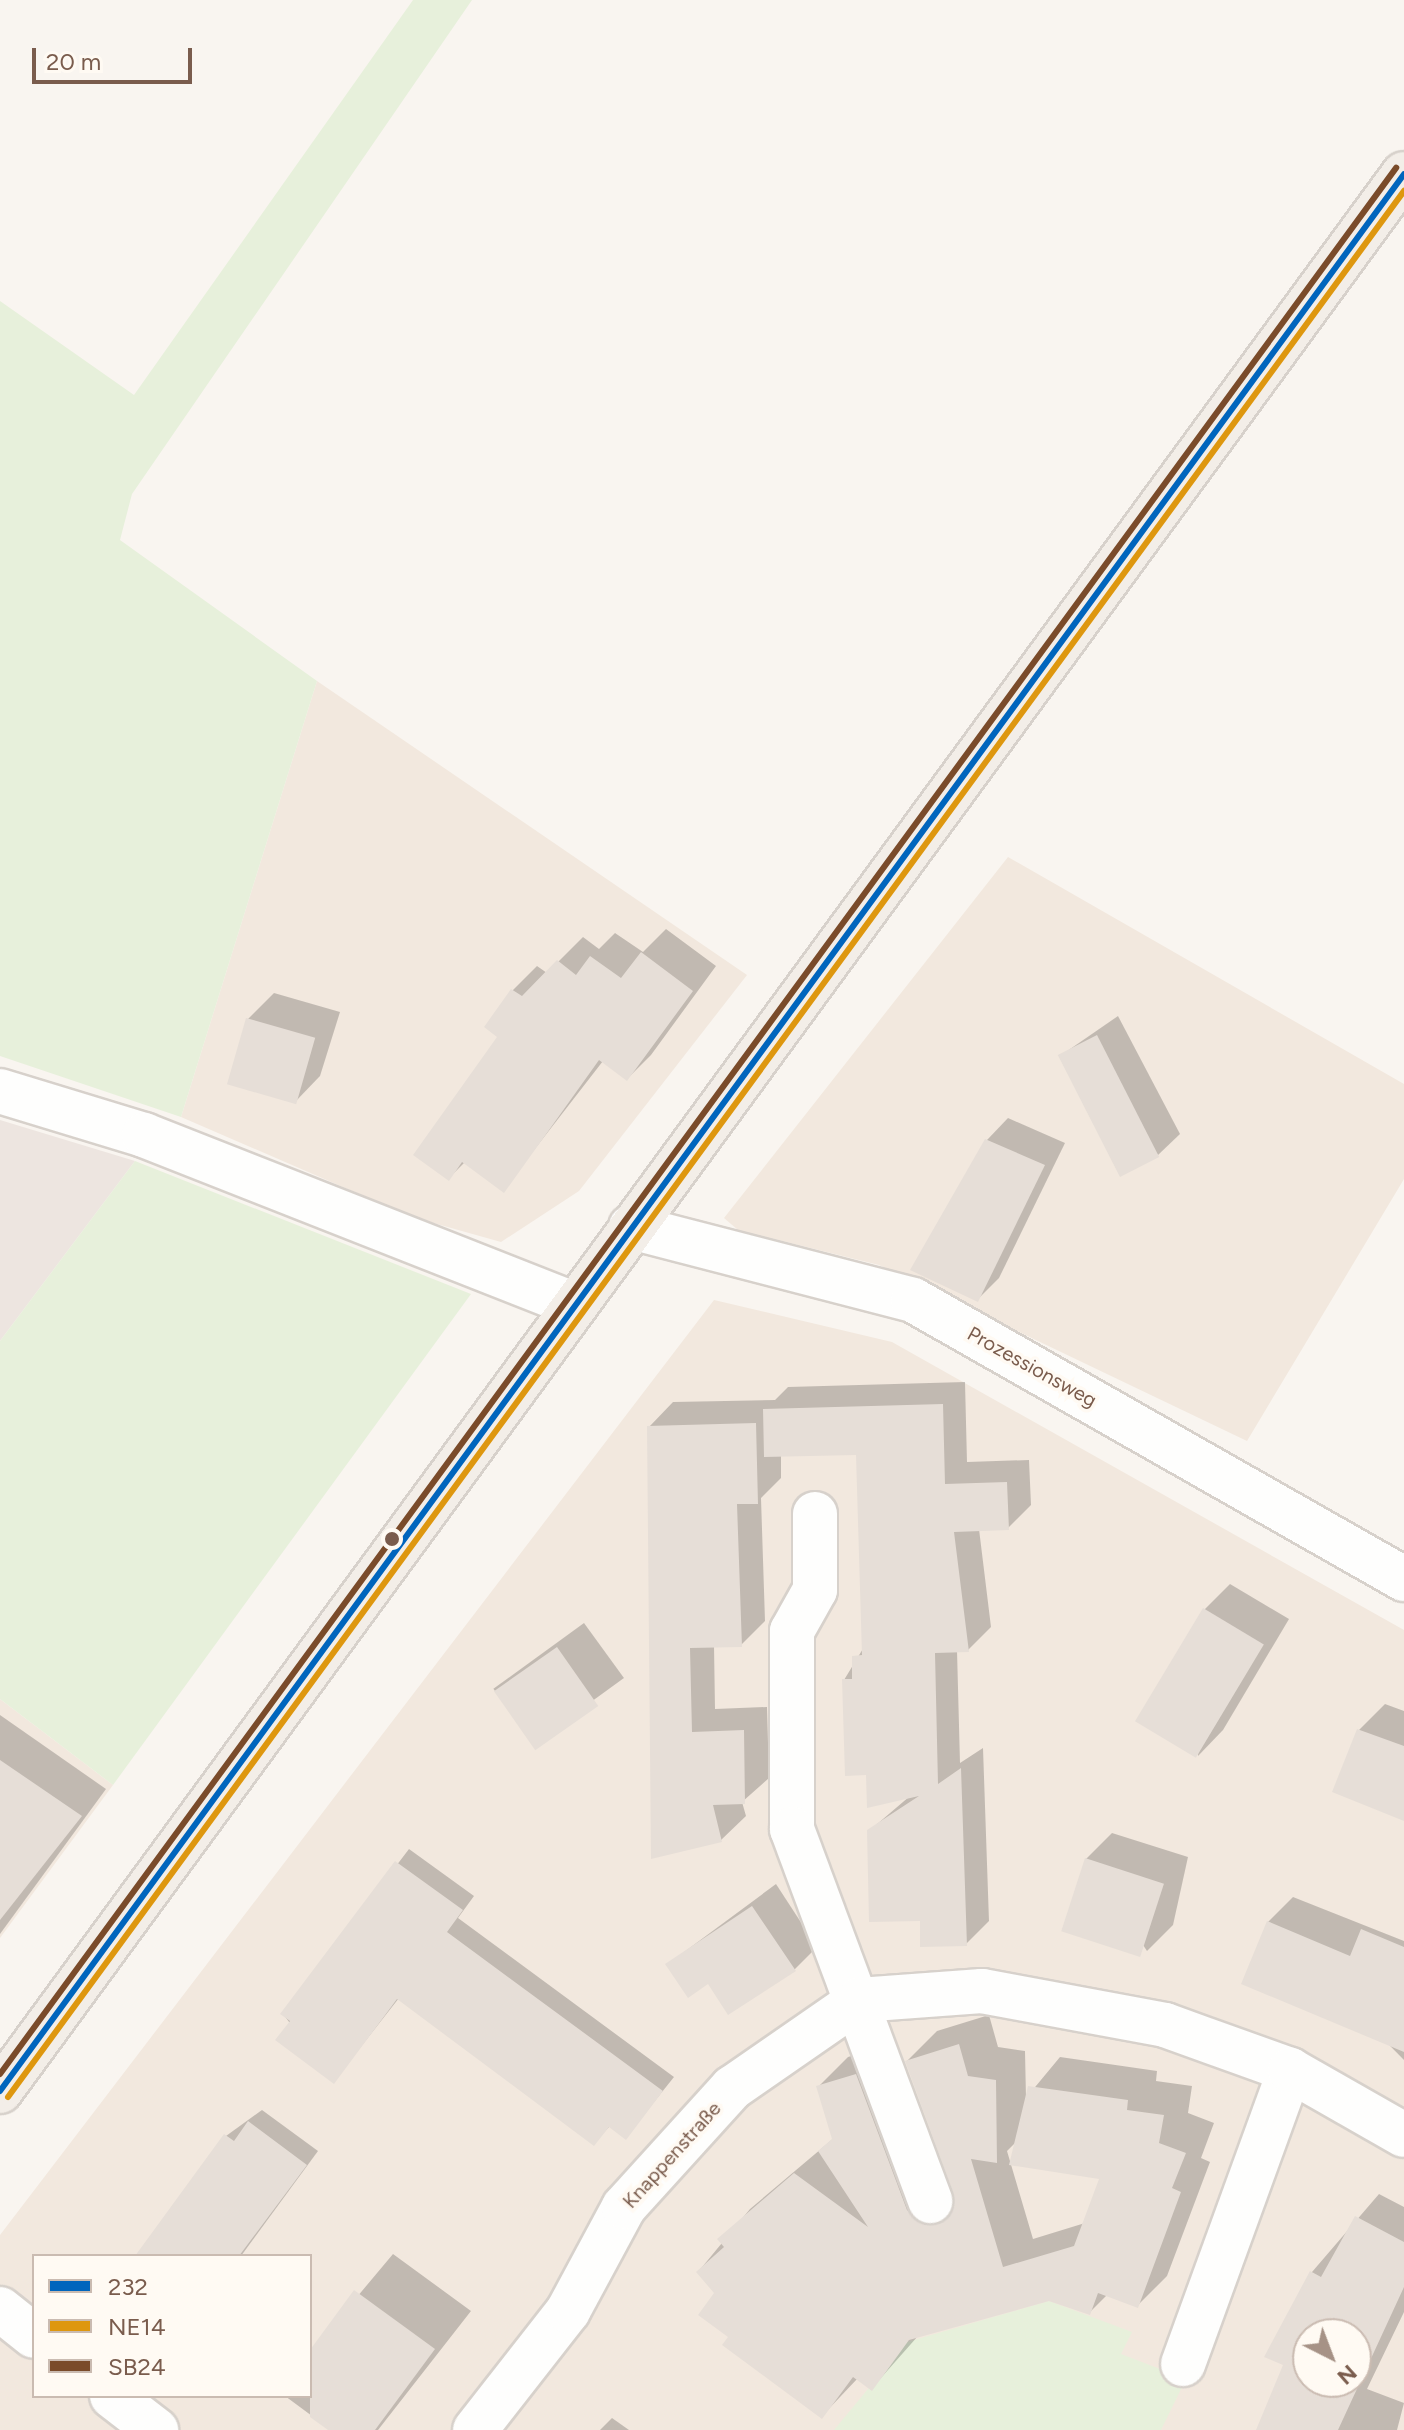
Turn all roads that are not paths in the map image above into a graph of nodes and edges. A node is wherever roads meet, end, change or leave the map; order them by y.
1 (1404, 174) edge
2 (0, 1091) edge
3 (631, 1227) junction
4 (575, 1305) junction
5 (815, 1514) dead end
6 (1404, 1579) edge
7 (859, 2000) junction
8 (1290, 2070) junction
9 (0, 2091) edge
10 (1404, 2135) edge
11 (930, 2201) dead end
12 (0, 2309) edge
13 (32, 2334) edge
14 (1183, 2364) dead end
15 (115, 2398) edge
16 (156, 2430) edge
17 (475, 2430) edge

1 - 3 main road
2 - 4 street
3 - 4 main road
3 - 6 street, Prozessionsweg
4 - 9 main road
5 - 7 street
7 - 8 street
7 - 11 street
7 - 17 street, Knappenstraße
8 - 10 street
8 - 14 street
12 - 13 street
15 - 16 street

